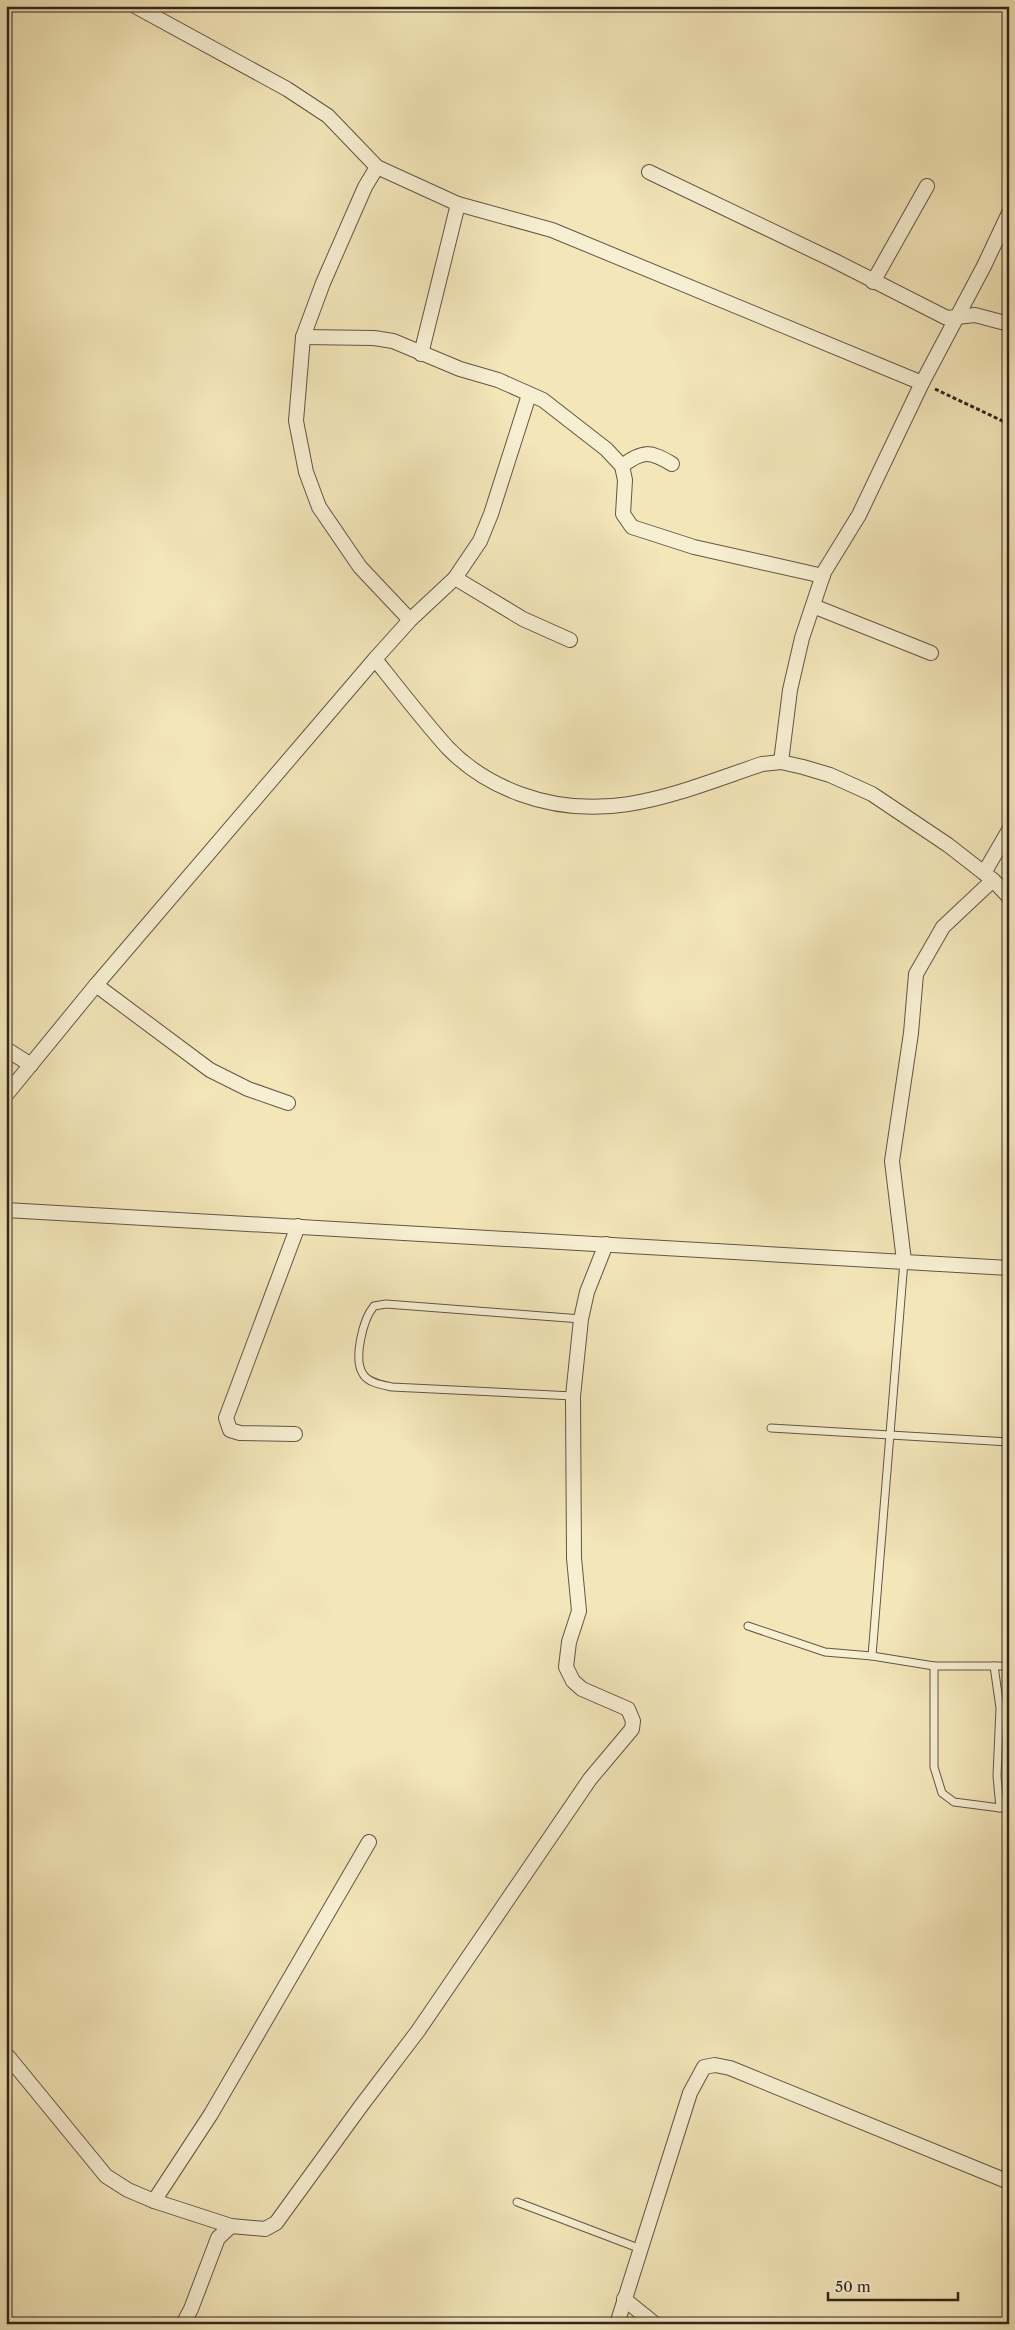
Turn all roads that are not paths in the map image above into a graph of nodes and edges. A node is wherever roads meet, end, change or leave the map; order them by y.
1 (135, 6) edge
2 (377, 167) junction
3 (649, 172) dead end
4 (927, 186) dead end
5 (458, 204) junction
6 (1009, 213) edge
7 (873, 282) junction
8 (956, 317) junction
9 (1009, 324) edge
10 (303, 337) junction
11 (421, 354) junction
12 (922, 383) junction
13 (529, 394) junction
14 (672, 464) dead end
15 (622, 466) junction
16 (823, 576) junction
17 (455, 578) junction
18 (813, 606) junction
19 (410, 620) junction
20 (570, 640) dead end
21 (931, 654) dead end
22 (375, 659) junction
23 (781, 762) junction
24 (1009, 830) edge
25 (989, 876) junction
26 (1009, 898) edge
27 (96, 985) junction
28 (6, 1048) edge
29 (31, 1065) junction
30 (6, 1095) edge
31 (288, 1104) dead end
32 (6, 1210) edge
33 (298, 1226) junction
34 (606, 1244) junction
35 (904, 1261) junction
36 (1009, 1268) edge
37 (581, 1319) junction
38 (573, 1396) junction
39 (771, 1428) dead end
40 (295, 1434) dead end
41 (891, 1436) junction
42 (1009, 1442) edge
43 (748, 1626) dead end
44 (872, 1656) junction
45 (934, 1666) junction
46 (994, 1666) junction
47 (1009, 1666) edge
48 (1009, 1806) edge
49 (1000, 1808) junction
50 (369, 1842) dead end
51 (6, 2054) edge
52 (1009, 2182) edge
53 (154, 2201) junction
54 (518, 2202) dead end
55 (231, 2226) junction
56 (641, 2248) junction
57 (624, 2299) junction
58 (183, 2324) edge
59 (616, 2324) edge
60 (656, 2324) edge

1 - 2 street
2 - 5 street
2 - 10 street
3 - 7 street
4 - 7 street
5 - 11 street
5 - 12 street
6 - 8 street
7 - 8 street
8 - 9 street
8 - 12 street
10 - 11 street
10 - 19 street
11 - 13 street
12 - 16 street
13 - 15 street
13 - 17 street
14 - 15 street
15 - 16 street
16 - 18 street
17 - 19 street
17 - 20 street
18 - 21 street
18 - 23 street
19 - 22 street
22 - 23 street
22 - 27 street
23 - 25 street
24 - 25 street
25 - 26 street
25 - 35 street
27 - 29 street
27 - 31 street
28 - 29 street
29 - 30 street
32 - 33 street
33 - 34 street
33 - 40 street
34 - 35 street
34 - 37 street
35 - 36 street
35 - 41 lane
37 - 38 street
37 - 38 lane
38 - 55 street
39 - 41 lane
41 - 42 lane
41 - 44 lane
43 - 44 lane
44 - 45 lane
45 - 46 lane
45 - 49 lane
46 - 47 lane
46 - 49 lane
48 - 49 lane
50 - 53 street
51 - 53 street
52 - 56 street
53 - 55 street
54 - 56 lane
55 - 58 street
56 - 57 street
57 - 59 street
57 - 60 street

